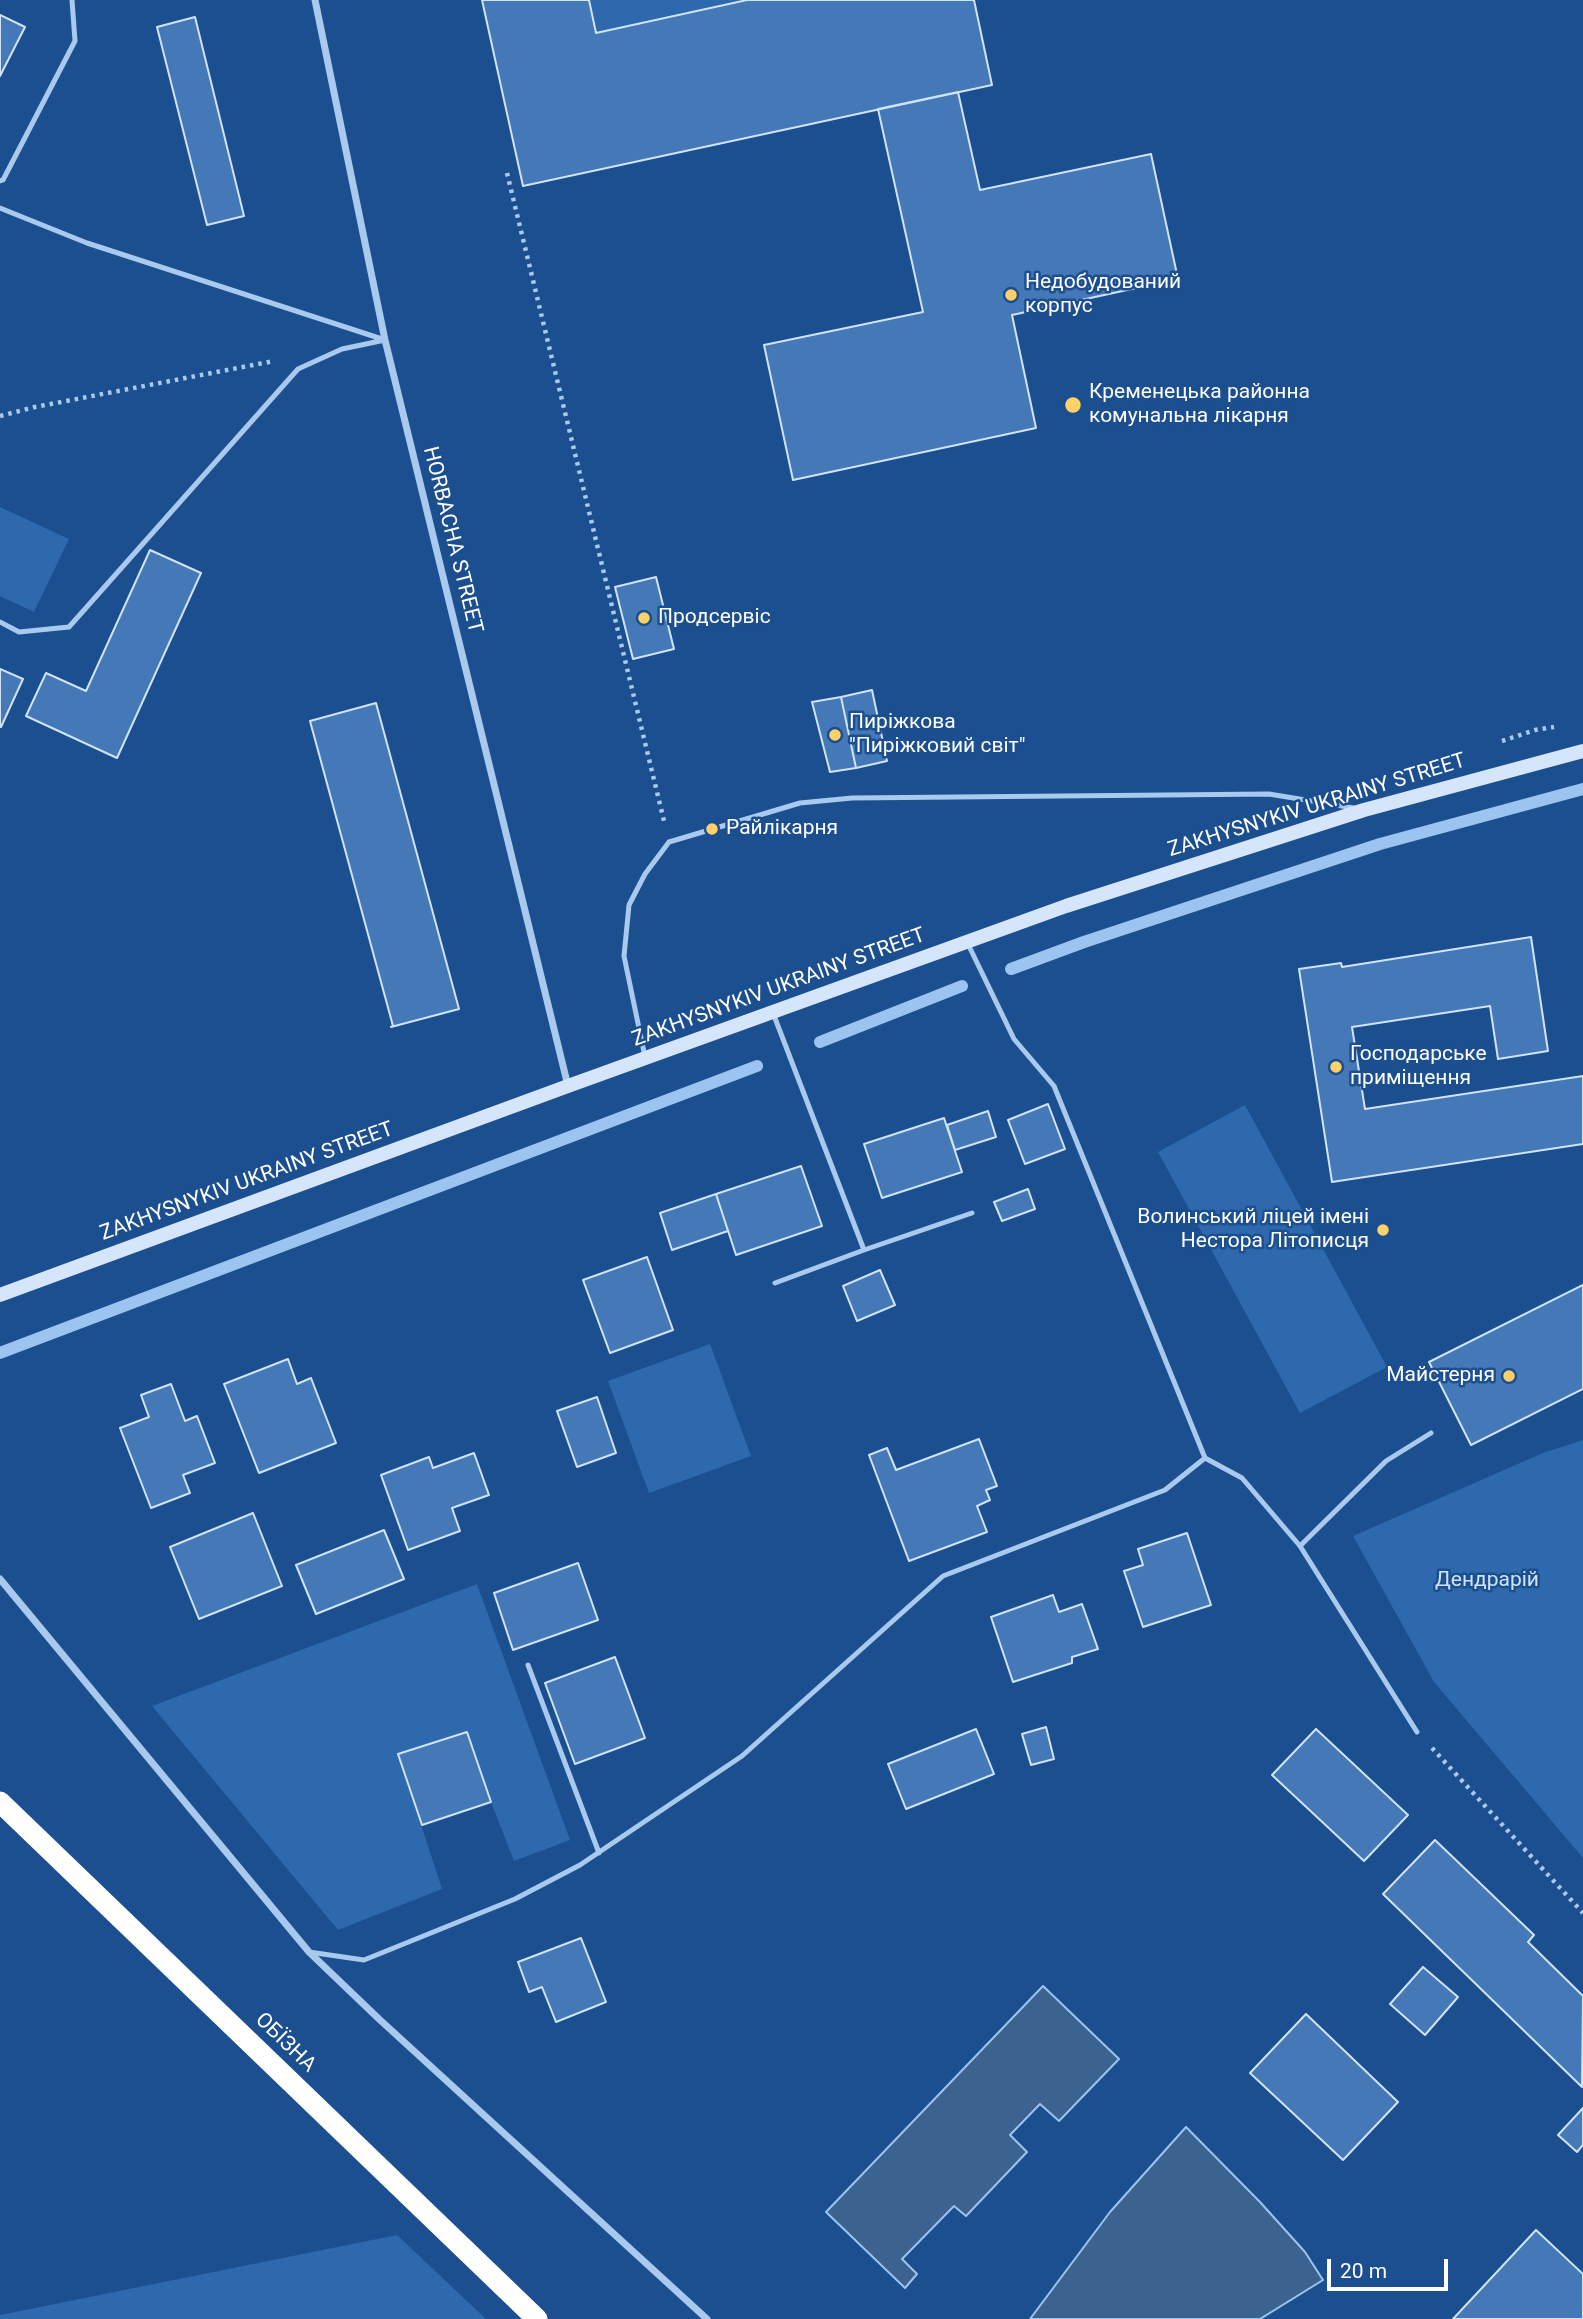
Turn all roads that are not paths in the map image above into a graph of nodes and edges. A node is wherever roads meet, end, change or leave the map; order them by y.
1 (72, 0) edge
2 (315, 0) edge
3 (0, 181) edge
4 (0, 208) edge
5 (384, 340) junction
6 (0, 622) edge
7 (1583, 751) edge
8 (1364, 810) junction
9 (967, 943) junction
10 (773, 1013) junction
11 (646, 1060) junction
12 (569, 1086) junction
13 (972, 1213) dead end
14 (864, 1250) junction
15 (775, 1283) dead end
16 (0, 1295) edge
17 (1431, 1433) dead end
18 (1205, 1458) junction
19 (1300, 1546) junction
20 (0, 1578) edge
21 (528, 1665) dead end
22 (1417, 1732) road end
23 (0, 1802) edge
24 (599, 1853) junction
25 (309, 1952) junction
26 (537, 2319) edge
27 (707, 2319) edge

1 - 3 lane
2 - 5 street, HORBACHA STREET
4 - 5 lane
5 - 6 lane
5 - 12 street, HORBACHA STREET
7 - 8 street, ZAKHYSNYKIV UKRAINY STREET
8 - 9 street, ZAKHYSNYKIV UKRAINY STREET
8 - 11 lane
9 - 10 street, ZAKHYSNYKIV UKRAINY STREET
9 - 18 lane
10 - 11 street, ZAKHYSNYKIV UKRAINY STREET
10 - 14 lane
11 - 12 street, ZAKHYSNYKIV UKRAINY STREET
12 - 16 street, ZAKHYSNYKIV UKRAINY STREET
13 - 14 lane
14 - 15 lane
17 - 19 lane
18 - 19 lane
18 - 24 lane
19 - 22 lane
20 - 25 street
21 - 24 lane
23 - 26 highway, ОБЇЗНА
24 - 25 lane
25 - 27 street

